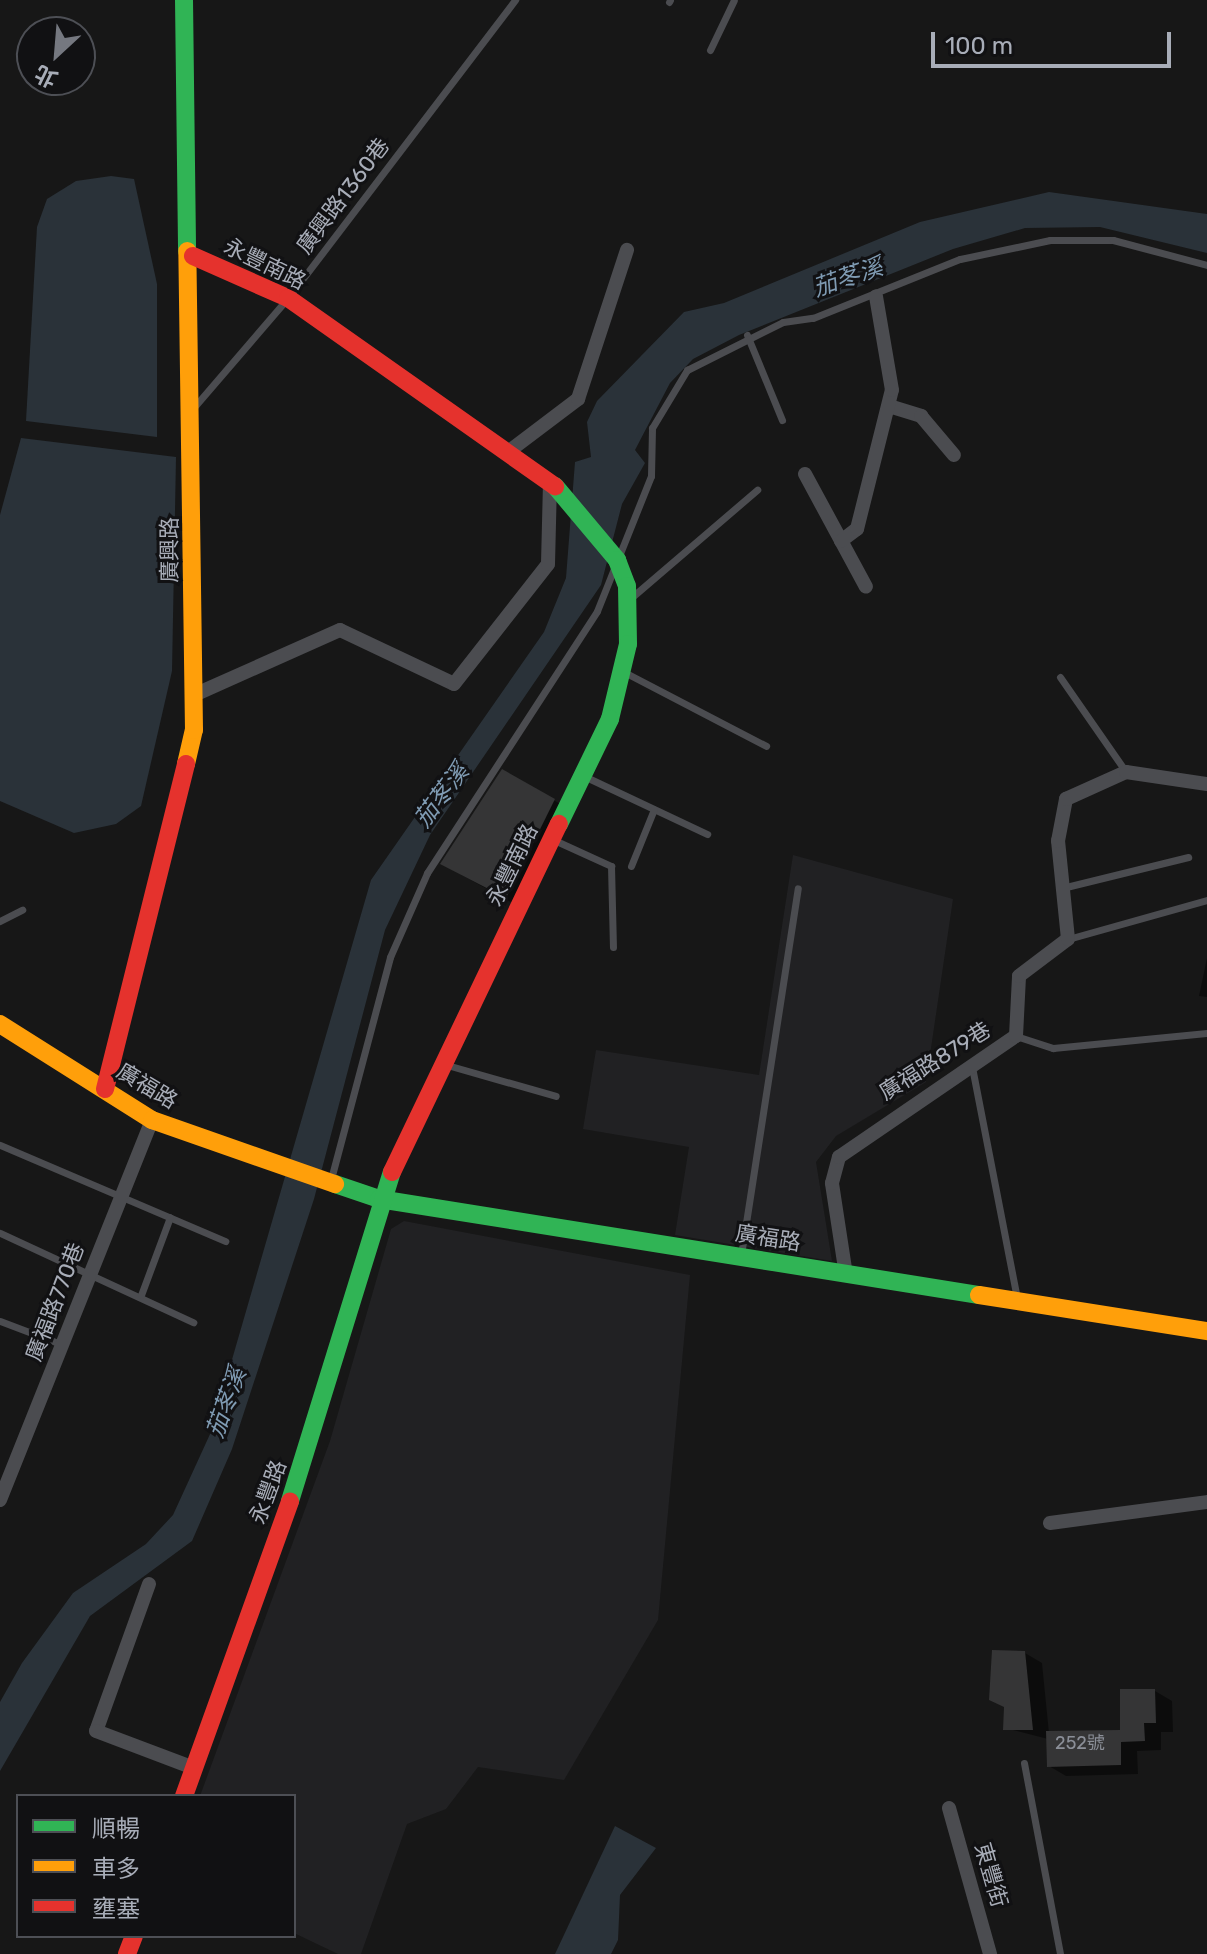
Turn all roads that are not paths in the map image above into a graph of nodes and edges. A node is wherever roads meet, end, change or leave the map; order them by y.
1 (184, 0) edge
2 (515, 0) edge
3 (734, 0) edge
4 (710, 50) dead end
5 (627, 250) dead end
6 (193, 256) junction
7 (1207, 265) edge
8 (876, 296) junction
9 (288, 298) junction
10 (747, 335) junction
11 (889, 406) junction
12 (194, 408) junction
13 (782, 420) dead end
14 (508, 452) junction
15 (954, 455) dead end
16 (805, 474) dead end
17 (550, 482) junction
18 (757, 490) dead end
19 (841, 541) junction
20 (617, 560) junction
21 (866, 587) dead end
22 (627, 601) junction
23 (626, 673) junction
24 (1060, 677) dead end
25 (194, 695) junction
26 (766, 746) dead end
27 (1126, 772) junction
28 (583, 775) junction
29 (1207, 784) edge
30 (654, 809) junction
31 (707, 834) dead end
32 (552, 839) junction
33 (1188, 857) dead end
34 (631, 866) dead end
35 (798, 888) dead end
36 (1062, 888) junction
37 (1207, 900) edge
38 (22, 910) dead end
39 (0, 921) edge
40 (1068, 939) junction
41 (613, 947) dead end
42 (0, 1024) edge
43 (1207, 1033) edge
44 (1016, 1036) junction
45 (441, 1063) junction
46 (971, 1064) junction
47 (105, 1089) junction
48 (556, 1096) dead end
49 (152, 1120) junction
50 (0, 1145) edge
51 (327, 1183) junction
52 (119, 1196) junction
53 (379, 1199) junction
54 (170, 1217) junction
55 (0, 1233) edge
56 (225, 1241) dead end
57 (740, 1258) junction
58 (91, 1269) junction
59 (846, 1275) junction
60 (141, 1295) junction
61 (1018, 1304) junction
62 (0, 1321) edge
63 (193, 1322) dead end
64 (1207, 1331) edge
65 (61, 1344) junction
66 (0, 1500) edge
67 (1207, 1502) edge
68 (1050, 1523) dead end
69 (149, 1584) dead end
70 (1024, 1763) dead end
71 (194, 1768) junction
72 (185, 1794) edge
73 (949, 1808) dead end
74 (990, 1954) edge
75 (1060, 1954) edge

1 - 6 street, 廣興路
2 - 9 lane, 廣興路1360巷
3 - 4 lane
5 - 14 street
6 - 9 street, 永豐南路
6 - 12 street, 廣興路
7 - 8 lane
8 - 10 lane
8 - 11 street
9 - 12 lane, 廣興路1360巷
9 - 14 street, 永豐南路
10 - 13 lane
10 - 20 lane
11 - 15 street
11 - 19 street
12 - 25 street, 廣興路
14 - 17 street, 永豐南路
16 - 19 street
17 - 20 street, 永豐南路
17 - 25 street
18 - 22 lane
19 - 21 street
20 - 22 street, 永豐南路
20 - 51 lane
22 - 23 street, 永豐南路
23 - 26 lane
23 - 28 street, 永豐南路
24 - 27 lane
25 - 47 street, 廣興路
27 - 29 street
27 - 36 street
28 - 30 lane
28 - 32 street, 永豐南路
30 - 31 lane
30 - 34 lane
32 - 41 lane
32 - 45 street, 永豐南路
33 - 36 lane
35 - 57 lane
36 - 40 street
37 - 40 lane
38 - 39 lane
40 - 44 street, 廣福路879巷
42 - 47 street, 廣福路
43 - 44 lane
44 - 46 street, 廣福路879巷
45 - 48 lane
45 - 53 street, 永豐南路
46 - 59 street, 廣福路879巷
46 - 61 lane
47 - 49 street, 廣福路
49 - 51 street, 廣福路
49 - 52 street, 廣福路770巷
50 - 52 lane
51 - 53 street, 廣福路
52 - 54 lane
52 - 58 street, 廣福路770巷
53 - 57 street, 廣福路
53 - 71 street, 永豐路
54 - 56 lane
54 - 60 lane
55 - 58 lane
57 - 59 street, 廣福路
58 - 60 lane
58 - 65 street, 廣福路770巷
59 - 61 street, 廣福路
60 - 63 lane
61 - 64 street, 廣福路
62 - 65 lane
65 - 66 street, 廣福路770巷
67 - 68 street
69 - 71 street
70 - 75 lane
71 - 72 street, 永豐路
73 - 74 street, 東豐街

